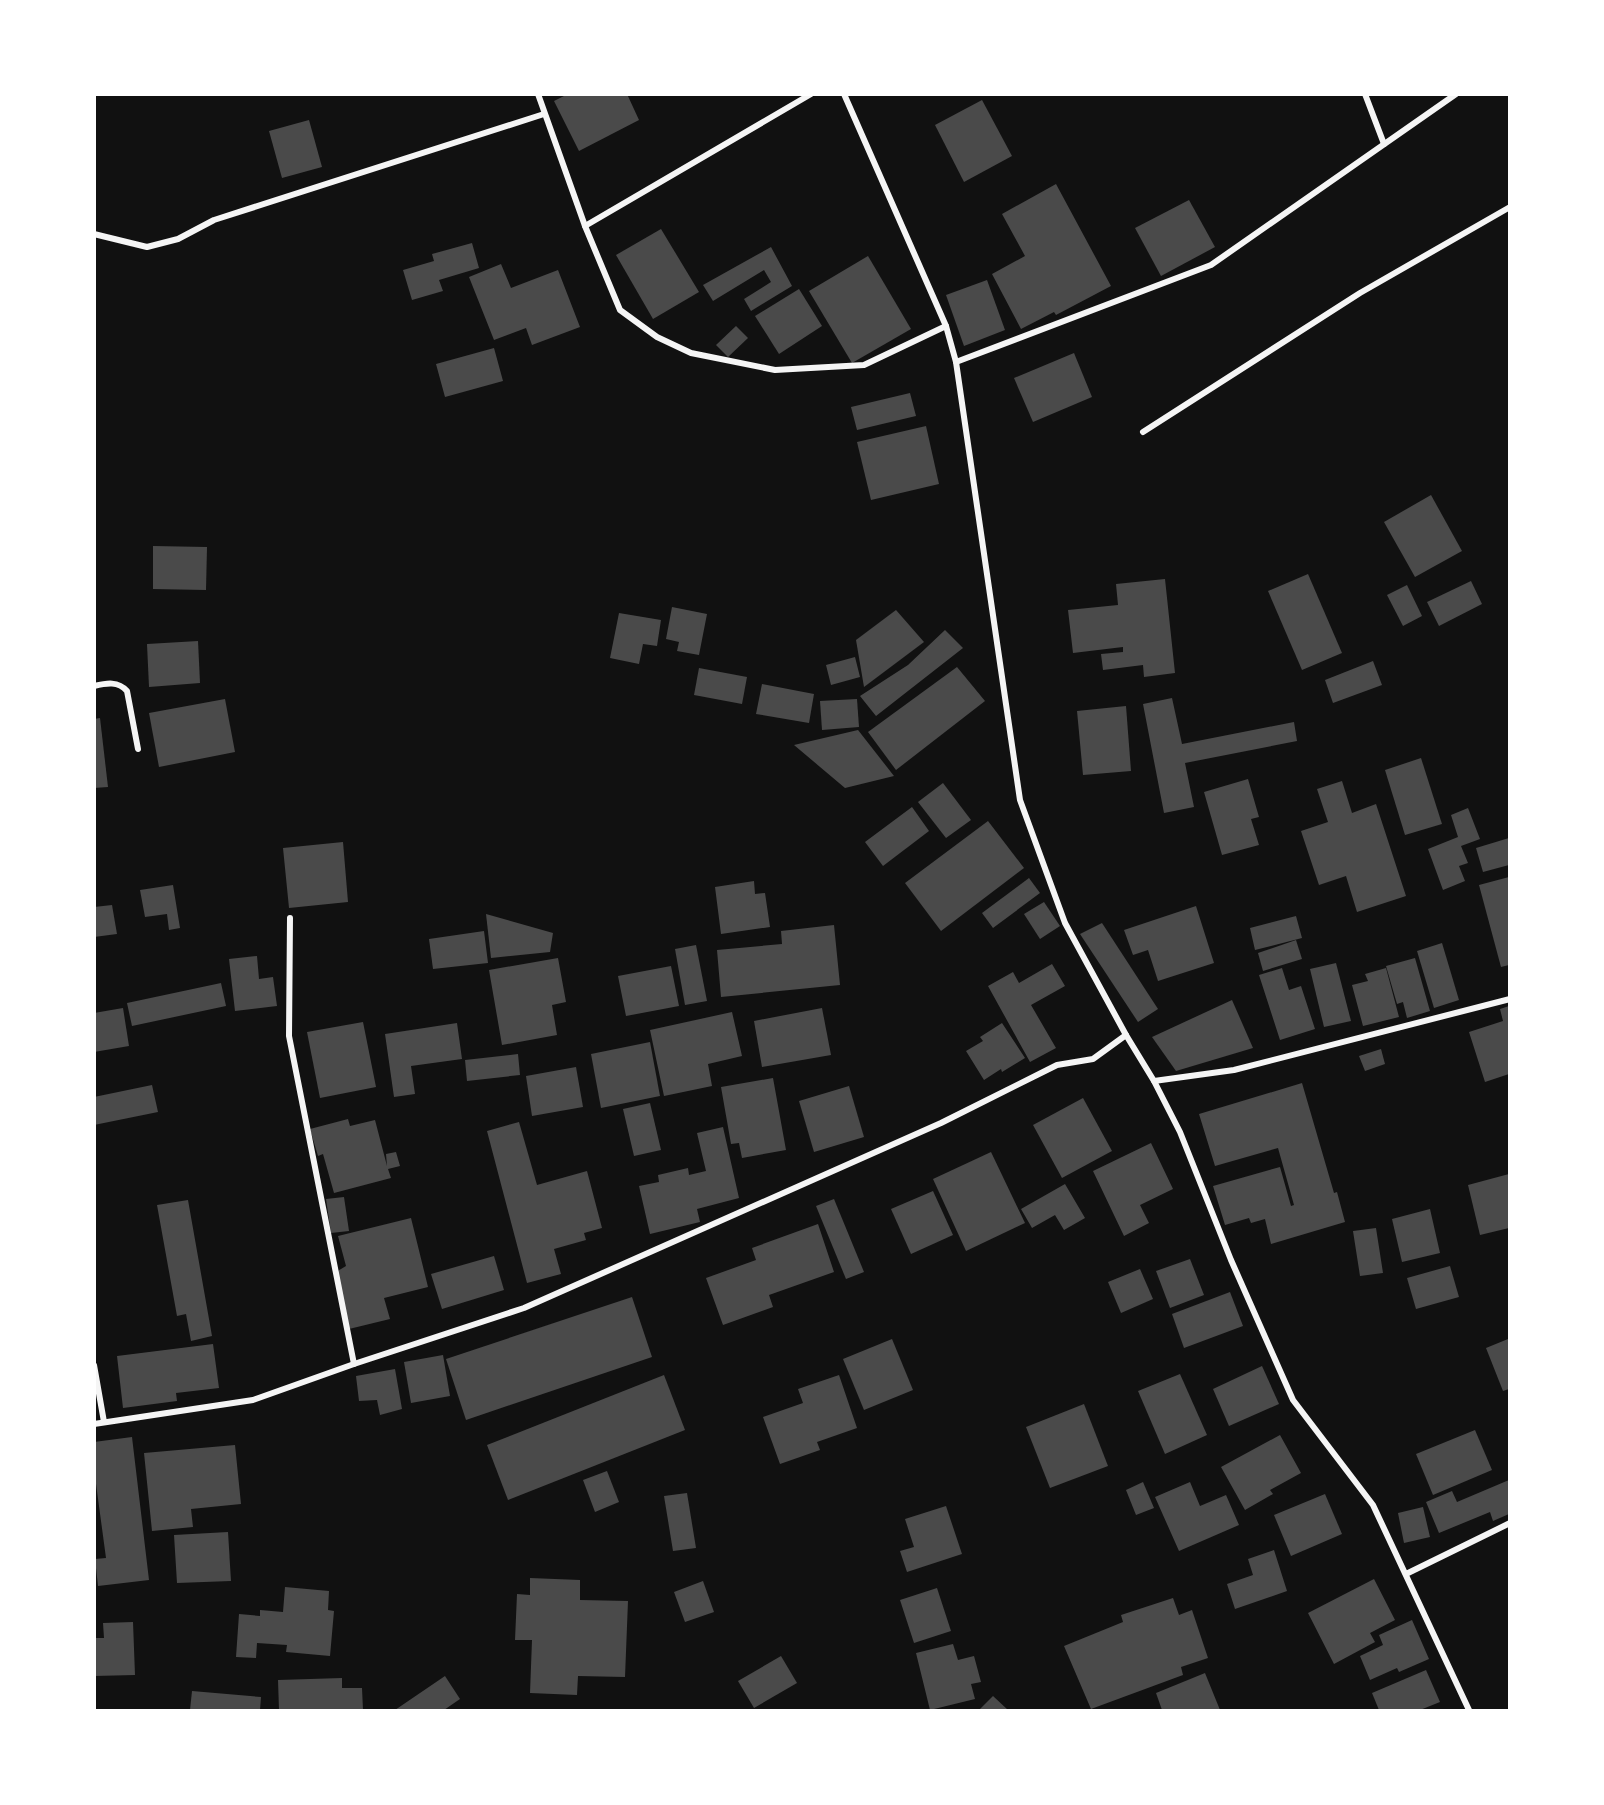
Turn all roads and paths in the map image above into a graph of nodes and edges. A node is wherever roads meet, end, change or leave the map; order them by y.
1 (538, 94) edge
2 (811, 94) edge
3 (844, 94) edge
4 (1365, 94) edge
5 (1456, 94) edge
6 (544, 114) junction
7 (1384, 144) junction
8 (1509, 207) edge
9 (585, 226) junction
10 (94, 234) edge
11 (946, 326) junction
12 (956, 362) junction
13 (1143, 432) dead end
14 (94, 686) edge
15 (138, 748) dead end
16 (290, 918) dead end
17 (1509, 999) edge
18 (1126, 1035) junction
19 (1154, 1081) junction
20 (354, 1364) junction
21 (94, 1365) edge
22 (104, 1422) junction
23 (94, 1424) edge
24 (1509, 1523) edge
25 (1406, 1574) junction
26 (1469, 1710) edge

1 - 6 street
2 - 9 street
3 - 11 street
4 - 7 street
5 - 7 street
6 - 9 street
6 - 10 street
7 - 12 street
8 - 13 street
9 - 11 street
11 - 12 street
12 - 18 street
14 - 15 street
16 - 20 street
17 - 19 street
18 - 19 street
18 - 20 street
19 - 25 street
20 - 22 street
21 - 22 street
22 - 23 street
24 - 25 street
25 - 26 street

